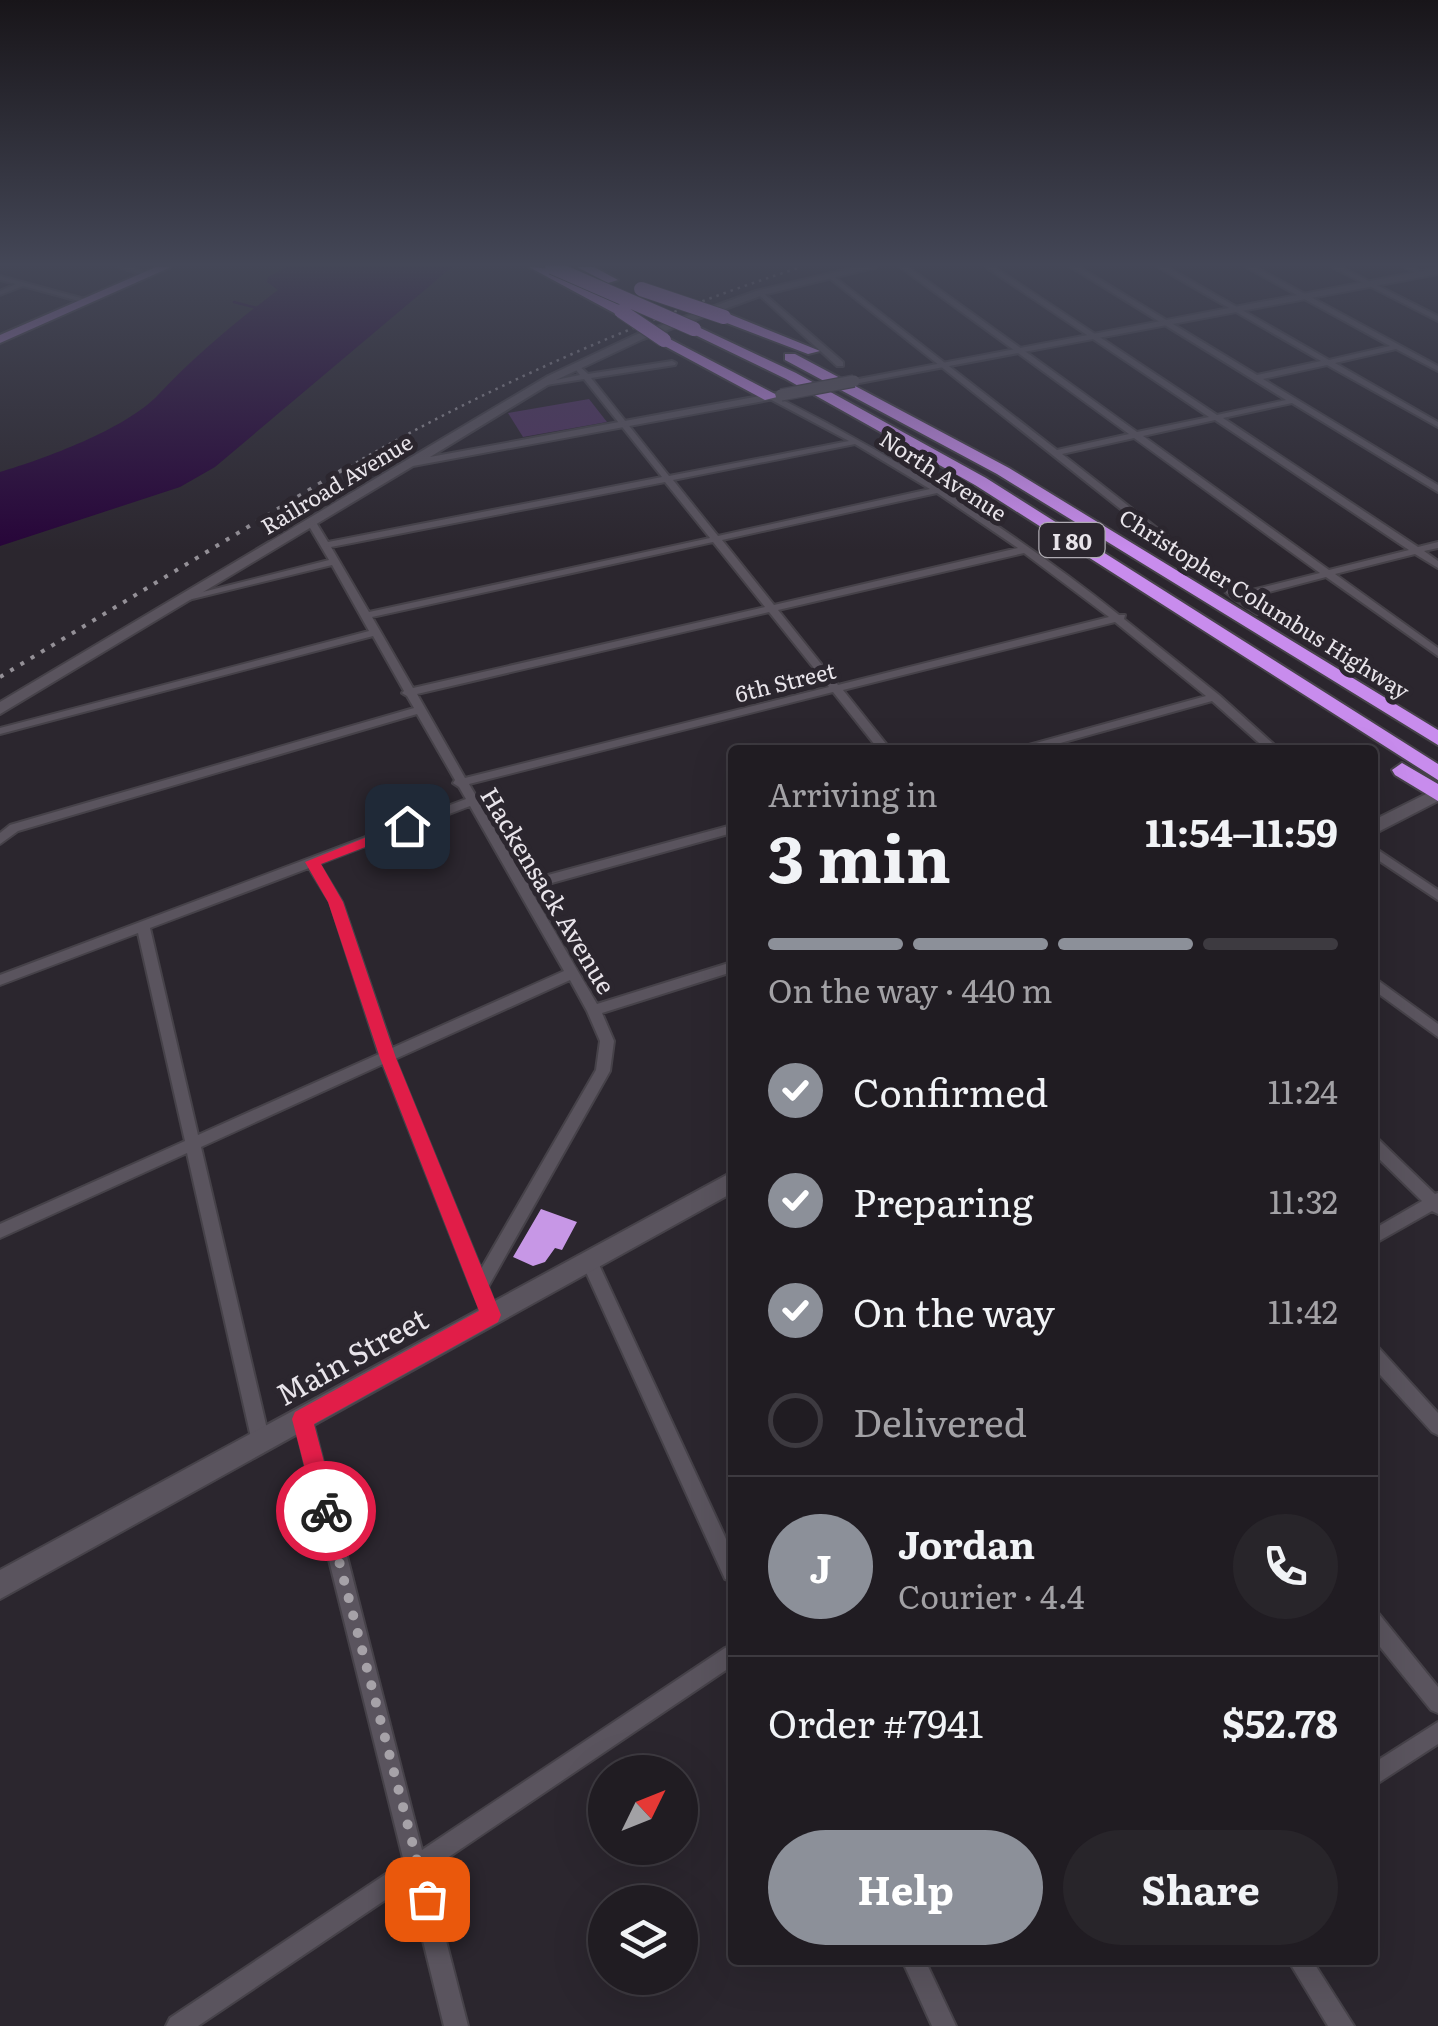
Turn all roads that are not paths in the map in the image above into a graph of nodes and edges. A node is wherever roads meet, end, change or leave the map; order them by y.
1 (598, 362) edge
2 (707, 362) edge
3 (761, 362) edge
4 (767, 362) edge
5 (773, 362) edge
6 (790, 362) edge
7 (831, 362) edge
8 (837, 362) edge
9 (939, 362) edge
10 (955, 362) edge
11 (1032, 362) edge
12 (1131, 362) edge
13 (1229, 362) edge
14 (1328, 362) joint
15 (672, 363) dead end
16 (840, 364) junction
17 (942, 364) junction
18 (582, 371) junction
19 (1256, 378) junction
20 (856, 381) junction
21 (776, 396) junction
22 (1292, 400) junction
23 (1216, 418) junction
24 (624, 425) junction
25 (1438, 425) edge
26 (1136, 437) junction
27 (854, 442) junction
28 (1052, 453) junction
29 (404, 465) junction
30 (667, 478) junction
31 (1438, 490) edge
32 (935, 492) junction
33 (310, 521) junction
34 (716, 539) junction
35 (1438, 545) edge
36 (324, 546) junction
37 (1023, 550) junction
38 (1417, 550) junction
39 (333, 562) junction
40 (1438, 564) edge
41 (1328, 574) junction
42 (1237, 596) junction
43 (184, 598) junction
44 (772, 608) junction
45 (1257, 611) dead end
46 (364, 616) junction
47 (1121, 617) junction
48 (373, 633) junction
49 (1438, 653) edge
50 (836, 688) junction
51 (407, 693) junction
52 (1215, 698) junction
53 (0, 709) edge
54 (417, 710) junction
55 (0, 731) edge
56 (1438, 739) edge
57 (881, 745) edge
58 (1041, 745) edge
59 (1268, 745) edge
60 (1363, 745) edge
61 (1378, 755) edge
62 (1438, 759) edge
63 (1438, 773) edge
64 (459, 784) junction
65 (1438, 794) edge
66 (470, 802) junction
67 (1378, 826) edge
68 (7, 830) edge
69 (728, 830) edge
70 (0, 840) edge
71 (1378, 854) edge
72 (312, 862) junction
73 (521, 887) junction
74 (1438, 896) edge
75 (143, 926) junction
76 (728, 969) edge
77 (572, 973) junction
78 (0, 980) edge
79 (1378, 987) edge
80 (594, 1010) junction
81 (1438, 1032) edge
82 (388, 1058) junction
83 (193, 1147) junction
84 (1378, 1148) edge
85 (728, 1184) edge
86 (1437, 1203) edge
87 (0, 1231) edge
88 (1378, 1235) edge
89 (589, 1261) junction
90 (479, 1287) junction
91 (491, 1315) junction
92 (1378, 1360) edge
93 (302, 1419) junction
94 (1438, 1426) edge
95 (261, 1442) junction
96 (728, 1563) edge
97 (0, 1586) edge
98 (1378, 1629) edge
99 (728, 1658) edge
100 (1438, 1704) edge
101 (1438, 1732) edge
102 (1378, 1773) edge
103 (420, 1868) junction
104 (915, 1965) edge
105 (1302, 1965) edge
106 (178, 2026) edge
107 (456, 2026) edge
108 (944, 2026) edge
109 (1342, 2026) edge

1 - 18 main road, Railroad Avenue
2 - 21 highway, bridge
3 - 60 highway, Christopher Columbus Highway / I 80
4 - 63 highway, Christopher Columbus Highway / I 80
5 - 62 highway, Christopher Columbus Highway / I 80
6 - 56 highway, Christopher Columbus Highway / I 80
7 - 16 highway
8 - 16 street
9 - 17 street
10 - 17 main road
11 - 26 street
12 - 23 street
13 - 19 street
14 - 19 street
14 - 25 street
15 - 18 street
16 - 20 main road
17 - 20 main road
17 - 28 street
18 - 24 street
18 - 29 main road, Railroad Avenue
19 - 22 street
20 - 21 main road, bridge
21 - 24 main road
21 - 27 street, North Avenue
22 - 23 street
22 - 31 street
23 - 26 street
23 - 38 street
24 - 29 main road
24 - 30 street
26 - 28 street
26 - 41 street
27 - 30 street
27 - 32 street, North Avenue
28 - 42 street
29 - 33 main road, Railroad Avenue
30 - 34 street
30 - 36 street
32 - 34 street
32 - 37 street, North Avenue
33 - 36 street, Hackensack Avenue
33 - 43 main road, Railroad Avenue
34 - 44 street
34 - 46 street
35 - 38 street
36 - 39 street, Hackensack Avenue
37 - 44 street
37 - 47 street, North Avenue
38 - 40 street
38 - 41 street
39 - 43 street
39 - 46 street, Hackensack Avenue
41 - 42 street
41 - 49 street
42 - 45 street
43 - 53 main road, Railroad Avenue
44 - 50 street
44 - 51 street
46 - 48 street, Hackensack Avenue
47 - 50 street, 6th Street
47 - 52 street, North Avenue
48 - 51 street, Hackensack Avenue
48 - 55 street
50 - 57 street
50 - 64 street, 6th Street
51 - 54 street, Hackensack Avenue
52 - 58 street
52 - 59 street, North Avenue
54 - 64 street, Hackensack Avenue
54 - 68 street
61 - 65 highway, Christopher Columbus Highway / I 80
64 - 66 street, Hackensack Avenue
65 - 67 main road
66 - 72 street
66 - 73 street, Hackensack Avenue
68 - 70 street
69 - 73 street
71 - 74 street
72 - 75 street
72 - 82 street
73 - 77 street, Hackensack Avenue
75 - 78 street
75 - 83 street
76 - 80 street
77 - 80 street, Hackensack Avenue
77 - 82 street
79 - 81 street
80 - 90 street, Hackensack Avenue
82 - 83 street
82 - 90 street
83 - 87 street
83 - 95 street
84 - 86 street
85 - 89 main road, Main Street
86 - 88 street
89 - 91 main road, Main Street
89 - 96 street
90 - 91 street
91 - 93 main road, Main Street
92 - 94 street
93 - 95 main road, Main Street
93 - 103 street
95 - 97 main road, Main Street
98 - 100 street
99 - 103 street
101 - 102 street
103 - 106 street
103 - 107 street
104 - 108 street
105 - 109 street

